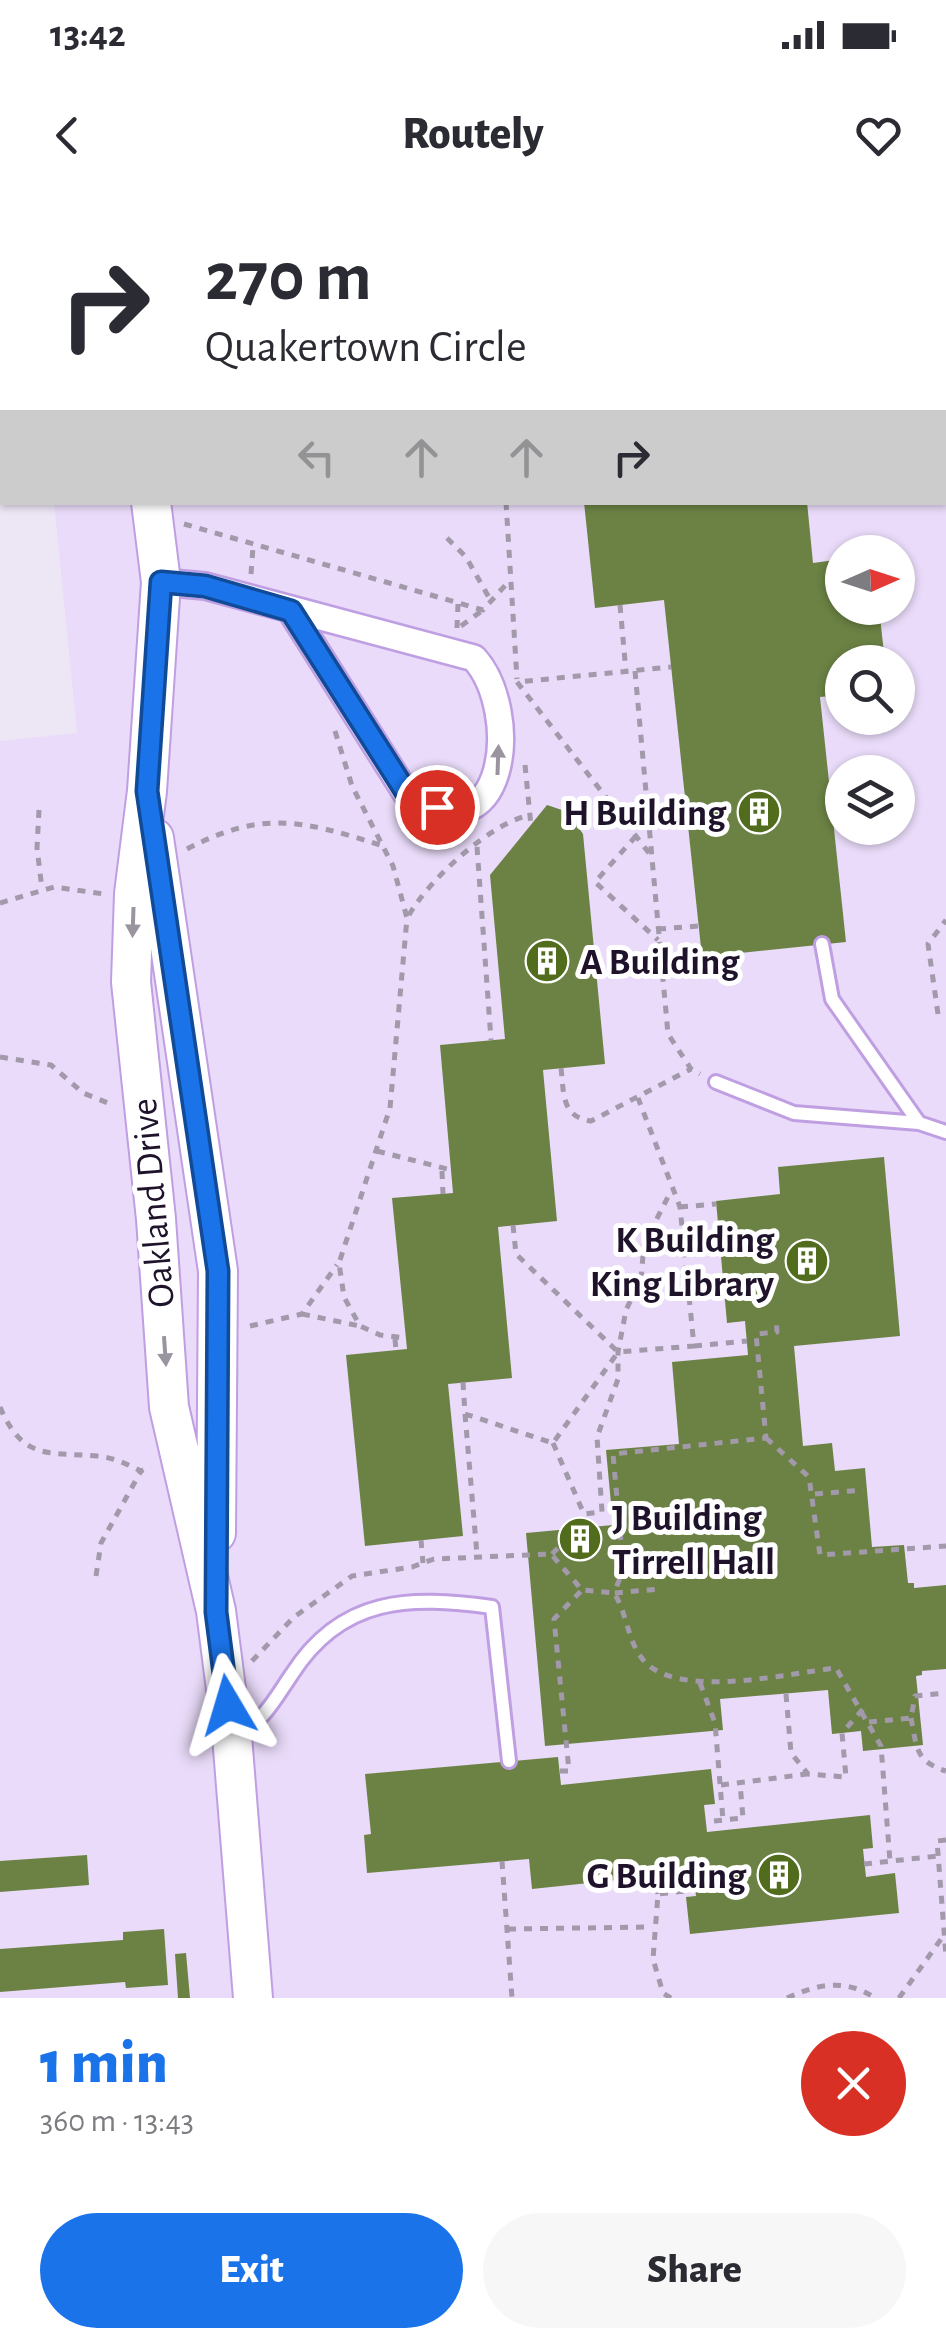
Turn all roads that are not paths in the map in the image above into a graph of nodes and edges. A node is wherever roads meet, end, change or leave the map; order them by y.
1 (164, 512) edge
2 (161, 582) junction
3 (291, 611) junction
4 (147, 791) junction
5 (822, 944) dead end
6 (716, 1082) road end
7 (919, 1123) junction
8 (946, 1132) edge
9 (216, 1612) junction
10 (232, 1736) junction
11 (509, 1761) dead end
12 (253, 1998) edge

1 - 2 street, Oakland Drive
2 - 3 street
2 - 4 street, Oakland Drive
3 -> 3 street
4 - 9 street, Oakland Drive
4 -> 9 street, Oakland Drive
5 - 7 lane
6 - 7 lane
7 - 8 lane
9 - 10 street, Oakland Drive
10 - 11 lane
10 - 12 street, Oakland Drive

